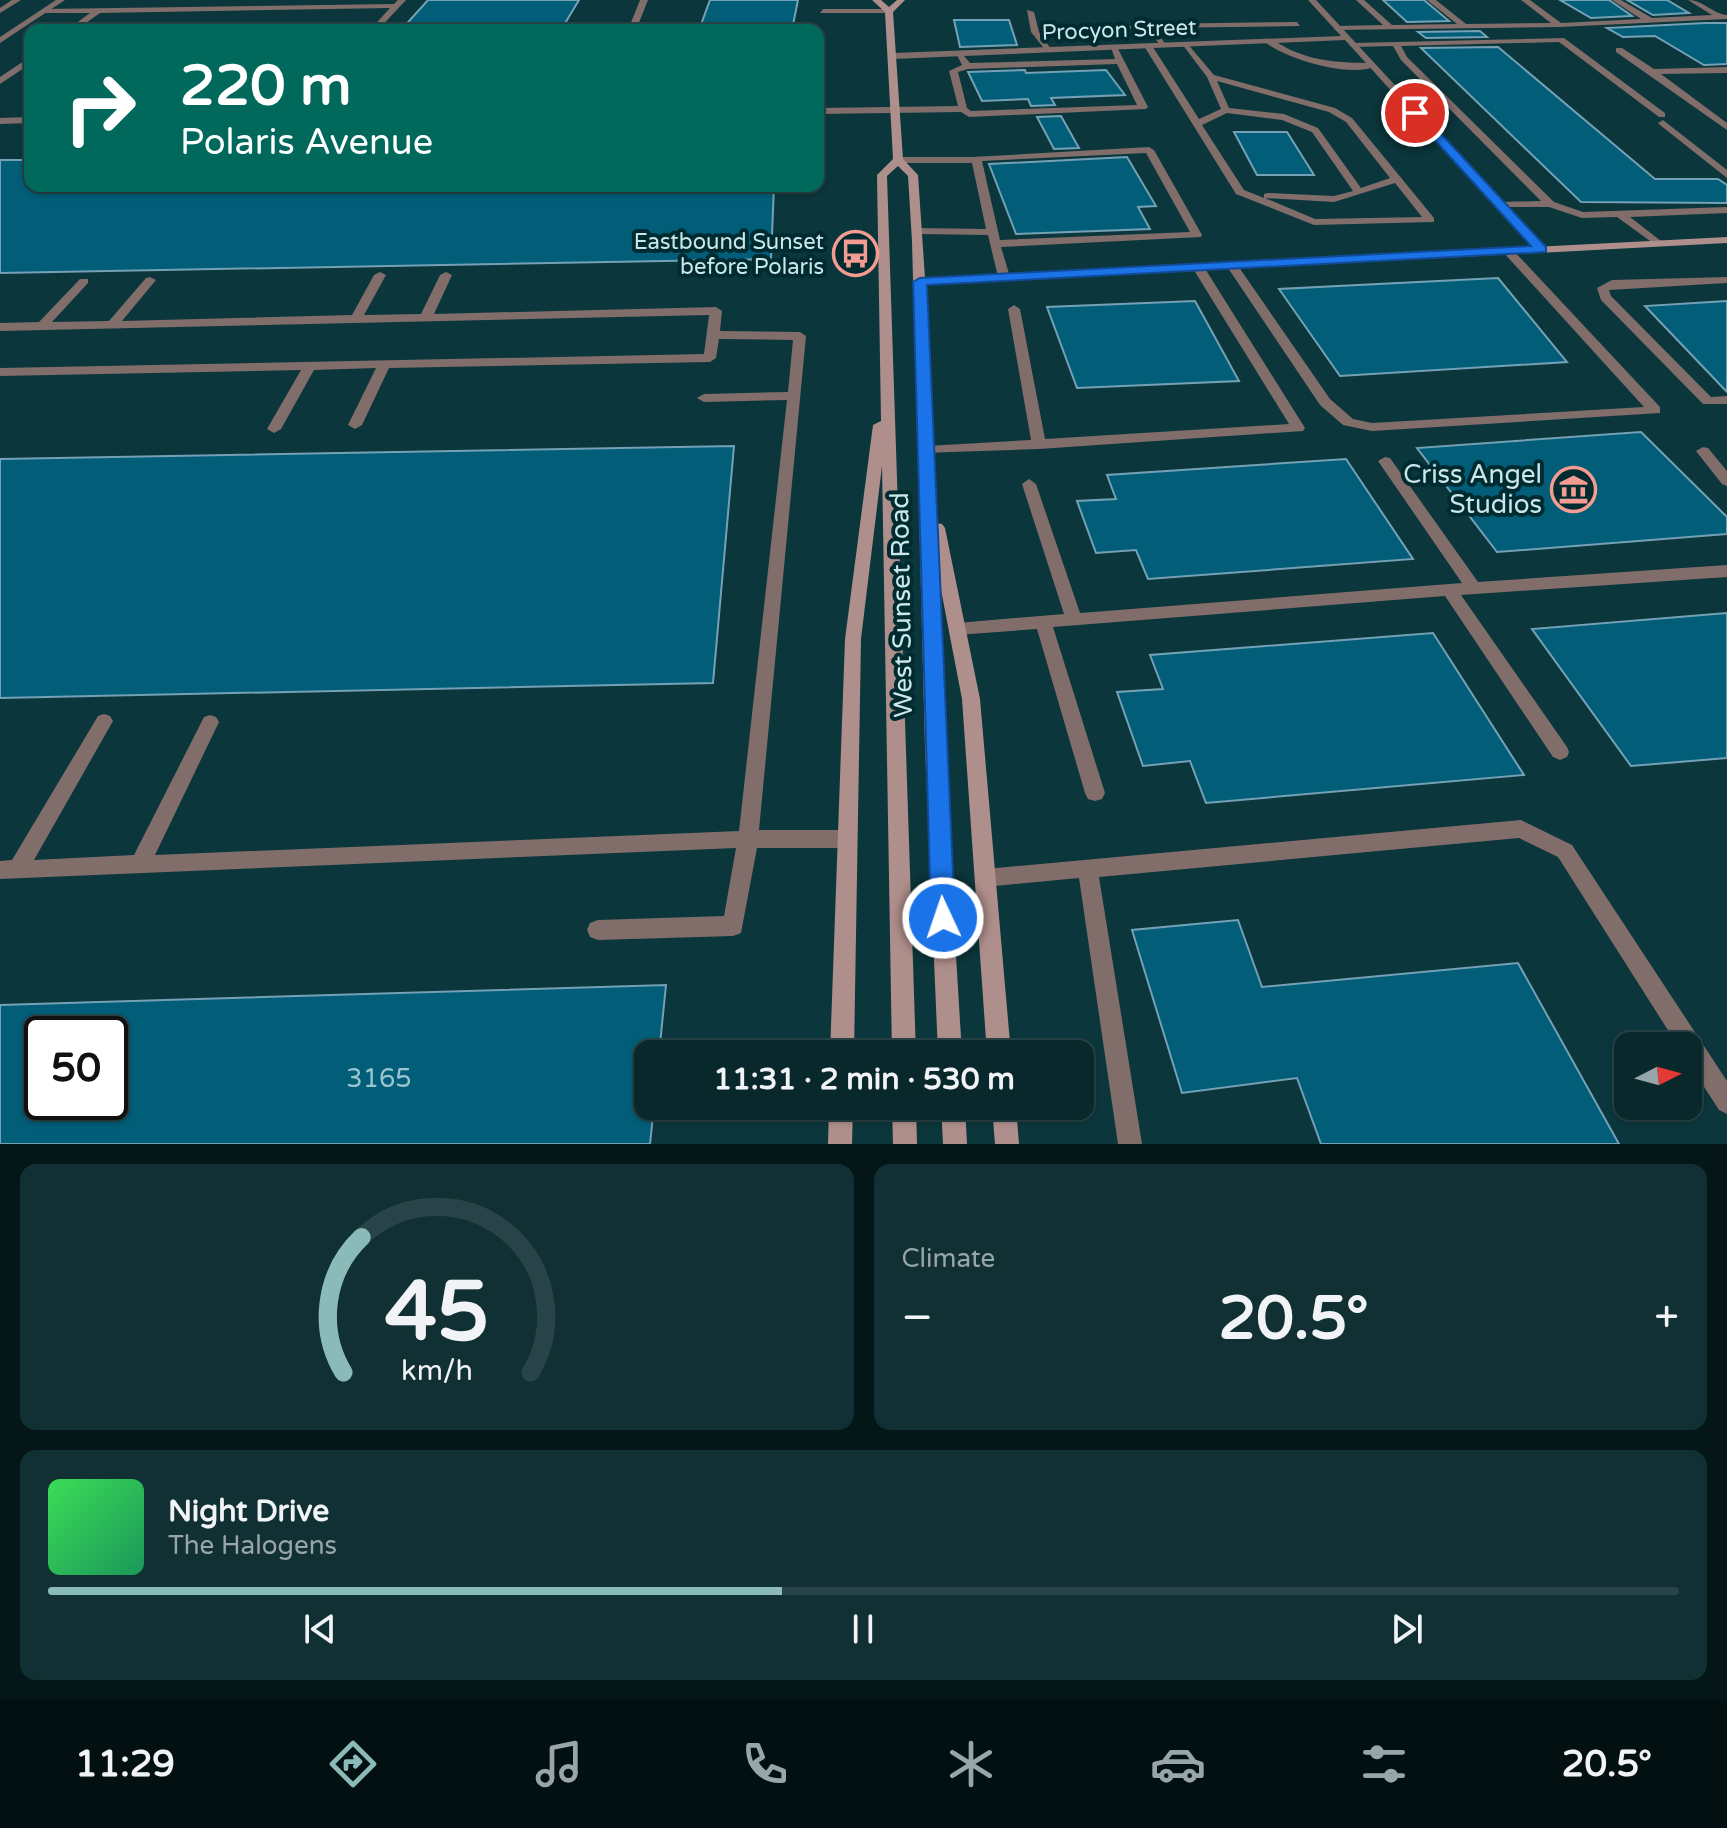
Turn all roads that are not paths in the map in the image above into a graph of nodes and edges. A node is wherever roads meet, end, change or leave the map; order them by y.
1 (17, 0) edge
2 (61, 0) edge
3 (114, 0) edge
4 (153, 0) edge
5 (254, 0) edge
6 (644, 0) edge
7 (876, 0) edge
8 (901, 0) edge
9 (1312, 0) edge
10 (1360, 0) edge
11 (1431, 0) edge
12 (1525, 0) edge
13 (1616, 0) edge
14 (1692, 0) edge
15 (399, 3) edge
16 (243, 8) junction
17 (141, 9) junction
18 (99, 10) junction
19 (0, 11) edge
20 (45, 11) junction
21 (823, 11) dead end
22 (889, 11) junction
23 (1030, 12) dead end
24 (1724, 17) edge
25 (1650, 21) junction
26 (26, 24) edge
27 (79, 24) edge
28 (380, 24) edge
29 (634, 24) edge
30 (1297, 24) dead end
31 (24, 25) edge
32 (1259, 25) junction
33 (1559, 25) junction
34 (1148, 26) junction
35 (1464, 26) junction
36 (1123, 27) dead end
37 (1390, 27) junction
38 (1337, 28) junction
39 (0, 41) edge
40 (1273, 41) junction
41 (1350, 41) junction
42 (1186, 44) junction
43 (1396, 44) junction
44 (1162, 45) junction
45 (1148, 46) junction
46 (1113, 47) junction
47 (1050, 50) junction
48 (1619, 50) dead end
49 (960, 53) junction
50 (893, 56) junction
51 (1119, 61) junction
52 (24, 64) edge
53 (967, 66) junction
54 (1373, 66) junction
55 (1727, 70) edge
56 (1652, 72) junction
57 (1211, 77) junction
58 (0, 81) edge
59 (896, 109) junction
60 (963, 109) junction
61 (1226, 110) junction
62 (824, 111) edge
63 (1343, 117) junction
64 (24, 120) edge
65 (0, 121) edge
66 (1196, 124) junction
67 (1727, 127) edge
68 (1315, 130) junction
69 (898, 160) junction
70 (977, 160) junction
71 (1727, 175) edge
72 (1396, 179) junction
73 (1240, 192) junction
74 (1359, 192) junction
75 (1550, 204) junction
76 (1500, 205) junction
77 (1727, 210) edge
78 (1620, 214) junction
79 (917, 231) junction
80 (994, 238) junction
81 (1727, 240) edge
82 (1657, 243) junction
83 (1541, 249) junction
84 (1507, 250) junction
85 (1232, 265) junction
86 (1198, 267) junction
87 (380, 275) dead end
88 (446, 275) dead end
89 (1004, 277) junction
90 (150, 280) dead end
91 (1727, 280) edge
92 (84, 281) dead end
93 (920, 282) junction
94 (1014, 309) dead end
95 (426, 317) junction
96 (356, 319) junction
97 (112, 325) junction
98 (42, 326) junction
99 (0, 327) edge
100 (713, 335) junction
101 (385, 364) junction
102 (310, 366) junction
103 (0, 372) edge
104 (887, 372) junction
105 (793, 396) junction
106 (704, 398) dead end
107 (1727, 400) edge
108 (355, 425) dead end
109 (274, 429) dead end
110 (1039, 445) junction
111 (927, 450) junction
112 (1703, 451) dead end
113 (1385, 461) dead end
114 (1727, 481) edge
115 (928, 482) junction
116 (1029, 484) dead end
117 (1727, 571) edge
118 (1474, 588) junction
119 (1449, 590) junction
120 (1074, 620) junction
121 (1043, 622) junction
122 (957, 629) junction
123 (104, 721) dead end
124 (210, 722) dead end
125 (1560, 752) dead end
126 (1095, 793) dead end
127 (748, 839) junction
128 (846, 839) junction
129 (139, 866) junction
130 (9, 869) edge
131 (1088, 869) junction
132 (985, 878) junction
133 (598, 930) dead end
134 (842, 1040) edge
135 (904, 1040) edge
136 (949, 1040) edge
137 (998, 1040) edge
138 (1727, 1102) edge
139 (841, 1120) edge
140 (904, 1120) edge
141 (954, 1120) edge
142 (1005, 1120) edge
143 (840, 1144) edge
144 (905, 1144) edge
145 (955, 1144) edge
146 (1007, 1144) edge
147 (1130, 1144) edge

1 - 19 street
2 - 20 street
3 - 18 street
4 - 17 street
5 - 16 street
6 - 29 street
7 - 22 main road
8 - 22 main road
9 - 38 street
10 - 37 street
11 - 35 street
12 - 33 street
13 - 25 street
14 - 24 street
15 - 16 street
15 - 28 street
16 - 17 street
17 - 18 street
18 - 20 street
18 - 27 street
20 - 26 street
21 - 22 street
22 - 50 main road, West Sunset Road
23 - 47 street
24 - 25 street
25 - 33 street
30 - 32 street
31 - 39 street
32 - 34 street
32 - 40 street
33 - 35 street
34 - 36 street
34 - 44 street
35 - 37 street
37 - 38 street
38 - 41 street
40 - 41 street, Procyon Street
40 - 42 street, Procyon Street
40 - 54 street
41 - 43 street, Procyon Street
41 - 54 street
42 - 44 street, Procyon Street
42 - 57 street
43 - 71 street, Procyon Street
43 - 75 street
44 - 45 street, Procyon Street
45 - 46 street, Procyon Street
45 - 66 street
46 - 47 street, Procyon Street
46 - 51 street
47 - 49 street, Procyon Street
48 - 56 street
49 - 50 street, Procyon Street
49 - 53 street
50 - 59 main road, West Sunset Road
51 - 53 street
51 - 60 street
52 - 58 street
53 - 60 street
54 - 76 street
55 - 56 street
56 - 67 street
57 - 61 street
57 - 63 street
59 - 60 street
59 - 62 street
59 - 69 main road, West Sunset Road
61 - 66 street
61 - 68 street
63 - 68 street
63 - 72 street
64 - 65 street
66 - 73 street
68 - 74 street
69 - 70 street
69 - 79 main road, West Sunset Road
69 - 104 main road, West Sunset Road
70 - 80 street
70 - 80 street
72 - 73 street
72 - 74 street
73 - 74 street
75 - 76 street
75 - 78 street
76 - 83 street
77 - 78 street
78 - 82 street
79 - 80 street
79 - 93 main road, West Sunset Road
80 - 89 street
81 - 82 main road
82 - 83 main road
83 - 84 main road
84 - 85 main road
84 - 85 street
85 - 86 main road
86 - 89 main road
86 - 110 street
87 - 96 street
88 - 95 street
89 - 93 main road
90 - 97 street
91 - 107 street
92 - 98 street
93 - 111 main road, West Sunset Road
94 - 110 street
95 - 96 street
95 - 100 street
96 - 97 street
97 - 98 street
98 - 99 street
100 - 101 street
100 - 105 street
101 - 102 street
101 - 108 street
102 - 103 street
102 - 109 street
104 - 128 main road
104 - 135 main road, West Sunset Road
105 - 106 street
105 - 127 street
110 - 111 street
111 - 115 main road, West Sunset Road
112 - 114 street
113 - 118 street
115 - 122 main road
115 - 136 main road, West Sunset Road
116 - 120 street
117 - 118 street
118 - 119 street
119 - 120 street
119 - 125 street
120 - 121 street
121 - 122 street
121 - 126 street
122 - 132 main road
123 - 130 street
124 - 129 street
127 - 128 street
127 - 129 street
127 - 133 street
128 - 134 main road
129 - 130 street
131 - 132 street
131 - 138 street
131 - 147 street
132 - 137 main road
139 - 143 main road
140 - 144 main road
141 - 145 main road
142 - 146 main road

